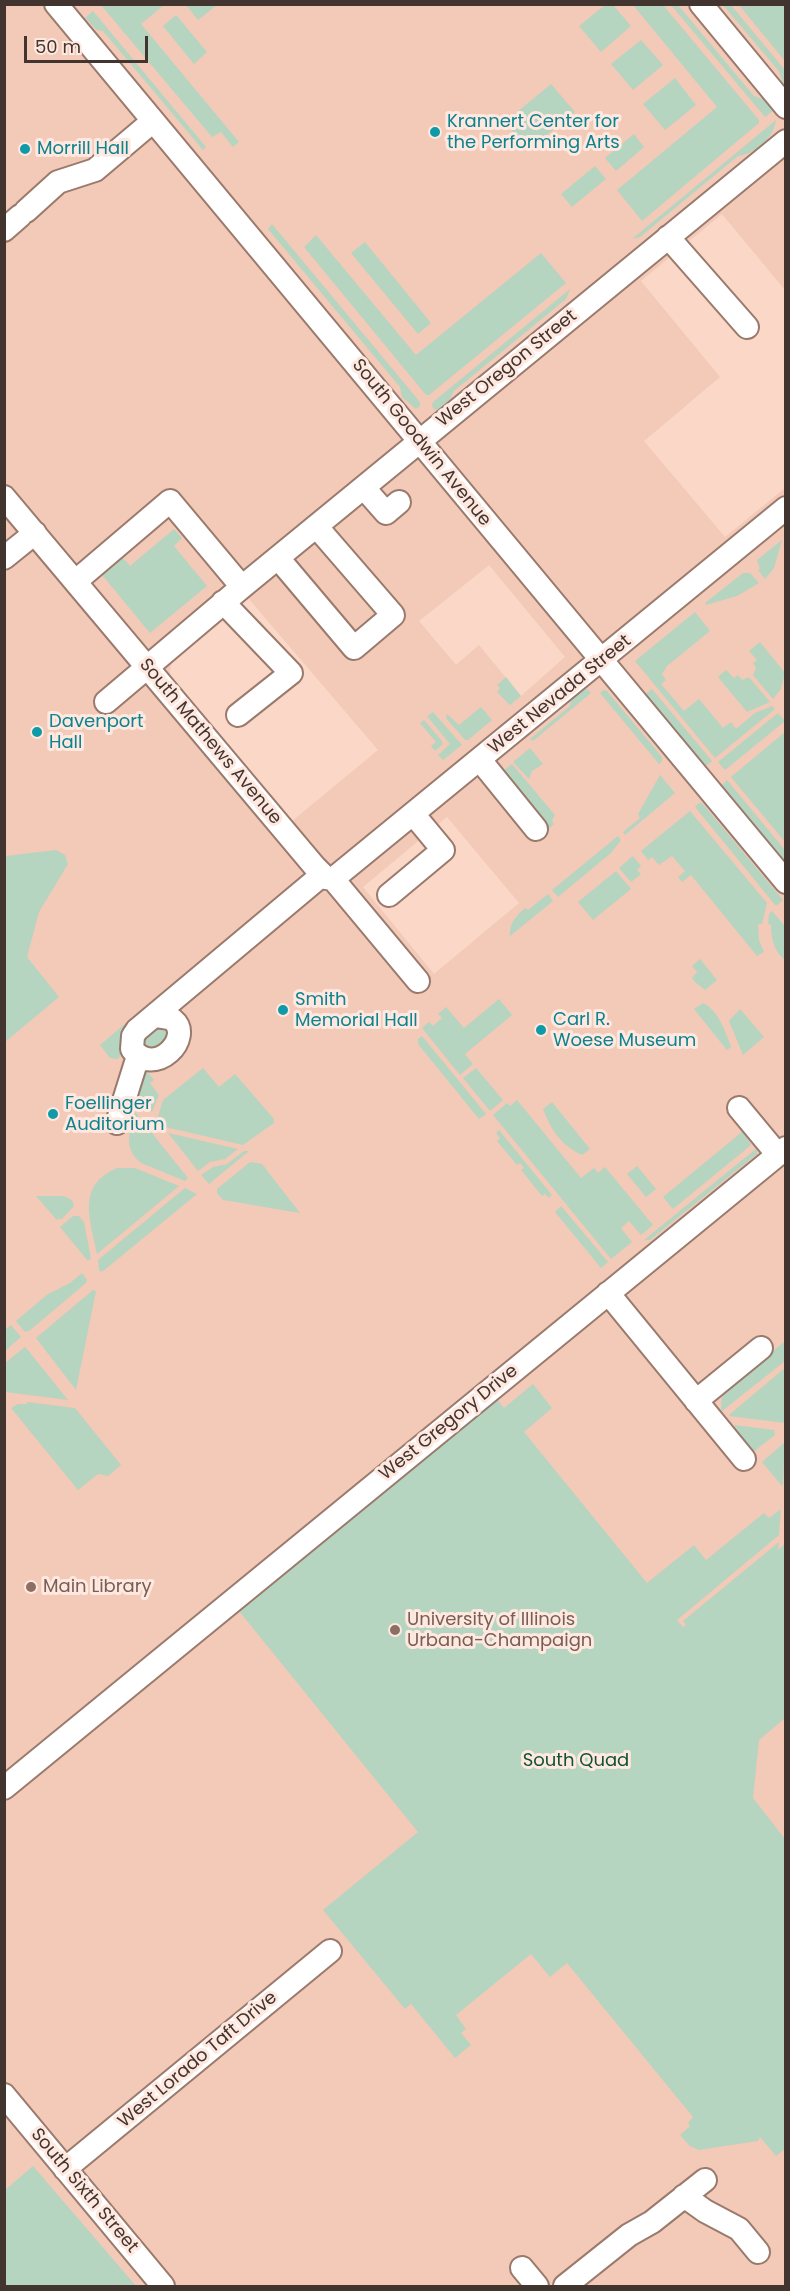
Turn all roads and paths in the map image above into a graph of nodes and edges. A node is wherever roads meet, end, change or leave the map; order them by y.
1 (56, 4) edge
2 (701, 4) edge
3 (786, 107) edge
4 (153, 121) junction
5 (786, 141) edge
6 (17, 219) edge
7 (668, 237) junction
8 (747, 327) dead end
9 (419, 441) junction
10 (364, 488) junction
11 (4, 497) edge
12 (399, 502) dead end
13 (786, 508) edge
14 (316, 526) junction
15 (35, 533) junction
16 (4, 558) edge
17 (278, 558) junction
18 (76, 581) junction
19 (242, 587) junction
20 (223, 602) junction
21 (601, 661) junction
22 (146, 666) junction
23 (106, 702) dead end
24 (238, 715) dead end
25 (480, 760) junction
26 (414, 814) junction
27 (536, 830) dead end
28 (328, 877) junction
29 (786, 882) edge
30 (389, 895) dead end
31 (418, 981) dead end
32 (154, 1016) junction
33 (138, 1056) junction
34 (740, 1108) dead end
35 (117, 1123) dead end
36 (782, 1151) edge
37 (608, 1293) junction
38 (761, 1348) dead end
39 (696, 1401) junction
40 (744, 1459) dead end
41 (4, 1788) edge
42 (330, 1950) dead end
43 (4, 2095) edge
44 (66, 2169) junction
45 (705, 2180) dead end
46 (684, 2196) junction
47 (758, 2252) dead end
48 (522, 2268) dead end
49 (164, 2286) edge
50 (537, 2286) edge
51 (565, 2286) edge

1 - 4 street, South Goodwin Avenue
2 - 3 street
4 - 6 street
4 - 9 street, South Goodwin Avenue
5 - 7 street, West Oregon Street
7 - 8 street
7 - 9 street, West Oregon Street
9 - 10 street, West Oregon Street
9 - 21 street, South Goodwin Avenue
10 - 12 street
10 - 14 street, West Oregon Street
11 - 15 street, South Mathews Avenue
13 - 21 street, West Nevada Street
14 - 17 street, West Oregon Street
14 - 17 street
15 - 16 street
15 - 18 street, South Mathews Avenue
17 - 19 street, West Oregon Street
18 - 19 street
18 - 22 street, South Mathews Avenue
19 - 20 street, West Oregon Street
20 - 22 street, West Oregon Street
20 - 24 street
21 - 25 street, West Nevada Street
21 - 29 street, South Goodwin Avenue
22 - 23 street, West Oregon Street
22 - 28 street, South Mathews Avenue
25 - 26 street, West Nevada Street
25 - 27 street
26 - 28 street, West Nevada Street
26 - 30 street
28 - 31 street, South Mathews Avenue
28 - 32 street, West Nevada Street
32 - 33 street
32 - 33 street
33 - 35 street
34 - 36 street
36 - 37 street, West Gregory Drive
37 - 39 street
37 - 41 street, West Gregory Drive
38 - 39 street
39 - 40 street
42 - 44 street, West Lorado Taft Drive
43 - 44 street, South Sixth Street
44 - 49 street, South Sixth Street
45 - 46 street
46 - 47 street
46 - 51 street
48 - 50 street

